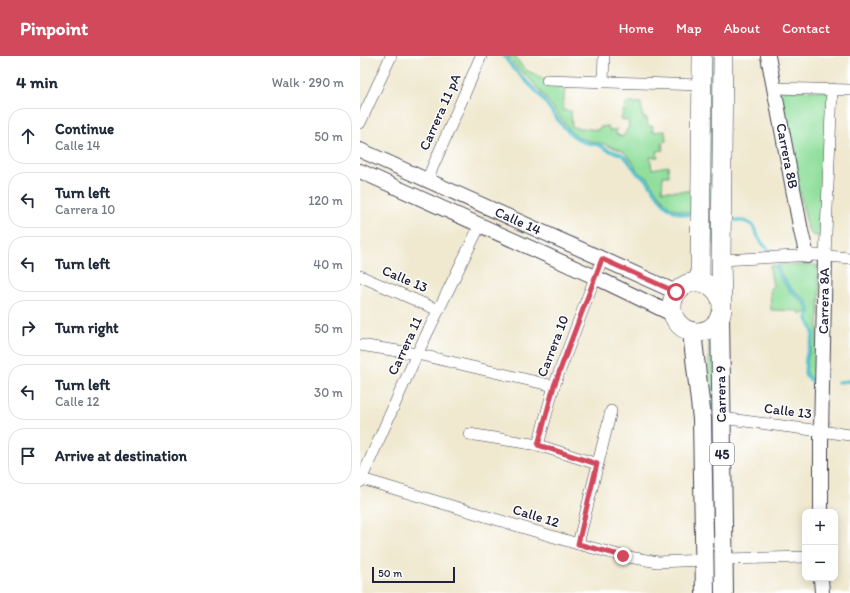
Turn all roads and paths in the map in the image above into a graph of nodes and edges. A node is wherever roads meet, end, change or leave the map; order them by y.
1 (391, 56) edge
2 (481, 56) edge
3 (604, 56) edge
4 (702, 56) edge
5 (723, 56) edge
6 (768, 56) edge
7 (547, 80) dead end
8 (603, 82) junction
9 (701, 86) junction
10 (774, 88) junction
11 (832, 90) junction
12 (850, 90) edge
13 (360, 123) edge
14 (360, 150) edge
15 (360, 171) edge
16 (427, 180) junction
17 (480, 225) junction
18 (807, 256) junction
19 (825, 257) junction
20 (850, 258) edge
21 (602, 259) junction
22 (721, 260) junction
23 (360, 276) edge
24 (595, 277) junction
25 (700, 282) junction
26 (676, 292) junction
27 (721, 309) junction
28 (438, 310) junction
29 (672, 314) junction
30 (692, 332) junction
31 (360, 344) edge
32 (416, 354) junction
33 (554, 386) junction
34 (611, 411) dead end
35 (722, 418) junction
36 (821, 431) junction
37 (468, 434) dead end
38 (850, 435) edge
39 (538, 445) junction
40 (597, 464) junction
41 (361, 480) edge
42 (821, 509) edge
43 (578, 544) junction
44 (802, 557) edge
45 (723, 559) junction
46 (704, 560) junction
47 (821, 581) edge
48 (705, 593) edge
49 (724, 593) edge
50 (822, 593) edge

1 - 13 street
2 - 16 street, Carrera 11 pA
3 - 8 street
4 - 9 highway
5 - 22 highway, Carrera 9 / 45
6 - 10 street, Carrera 8B
7 - 8 street
8 - 9 street
9 - 25 highway
10 - 11 street
10 - 18 street, Carrera 8B
11 - 12 street
11 - 19 street, Carrera 8A
14 - 16 street, Calle 14
15 - 17 street, Calle 14
16 - 21 street, Calle 14
17 - 24 street, Calle 14
17 - 28 street, Carrera 11
18 - 19 street
18 - 22 street
19 - 20 street
19 - 36 street, Carrera 8A
21 - 24 street, Carrera 10
21 - 26 street, Calle 14
22 - 27 highway, Carrera 9 / 45
23 - 28 street, Calle 13
24 - 29 street, Calle 14
24 - 33 street, Carrera 10
25 - 26 highway
25 - 27 highway
26 - 29 highway
27 - 30 highway
27 - 35 main road, Carrera 9 / 45
28 - 32 street, Carrera 11
29 - 30 highway
30 - 46 main road, Carrera 9 / 45
31 - 32 street
32 - 33 street
32 - 41 street, Carrera 11
33 - 39 street, Carrera 10
34 - 40 street
35 - 36 street, Calle 13
35 - 45 main road, Carrera 9 / 45
36 - 38 street, Calle 13
36 - 42 street, Carrera 8A
37 - 39 street
39 - 40 street
40 - 43 street
41 - 43 street, Calle 12
43 - 46 street, Calle 12
44 - 45 street
45 - 49 main road, Carrera 9 / 45
46 - 48 main road, Carrera 9 / 45
47 - 50 street

